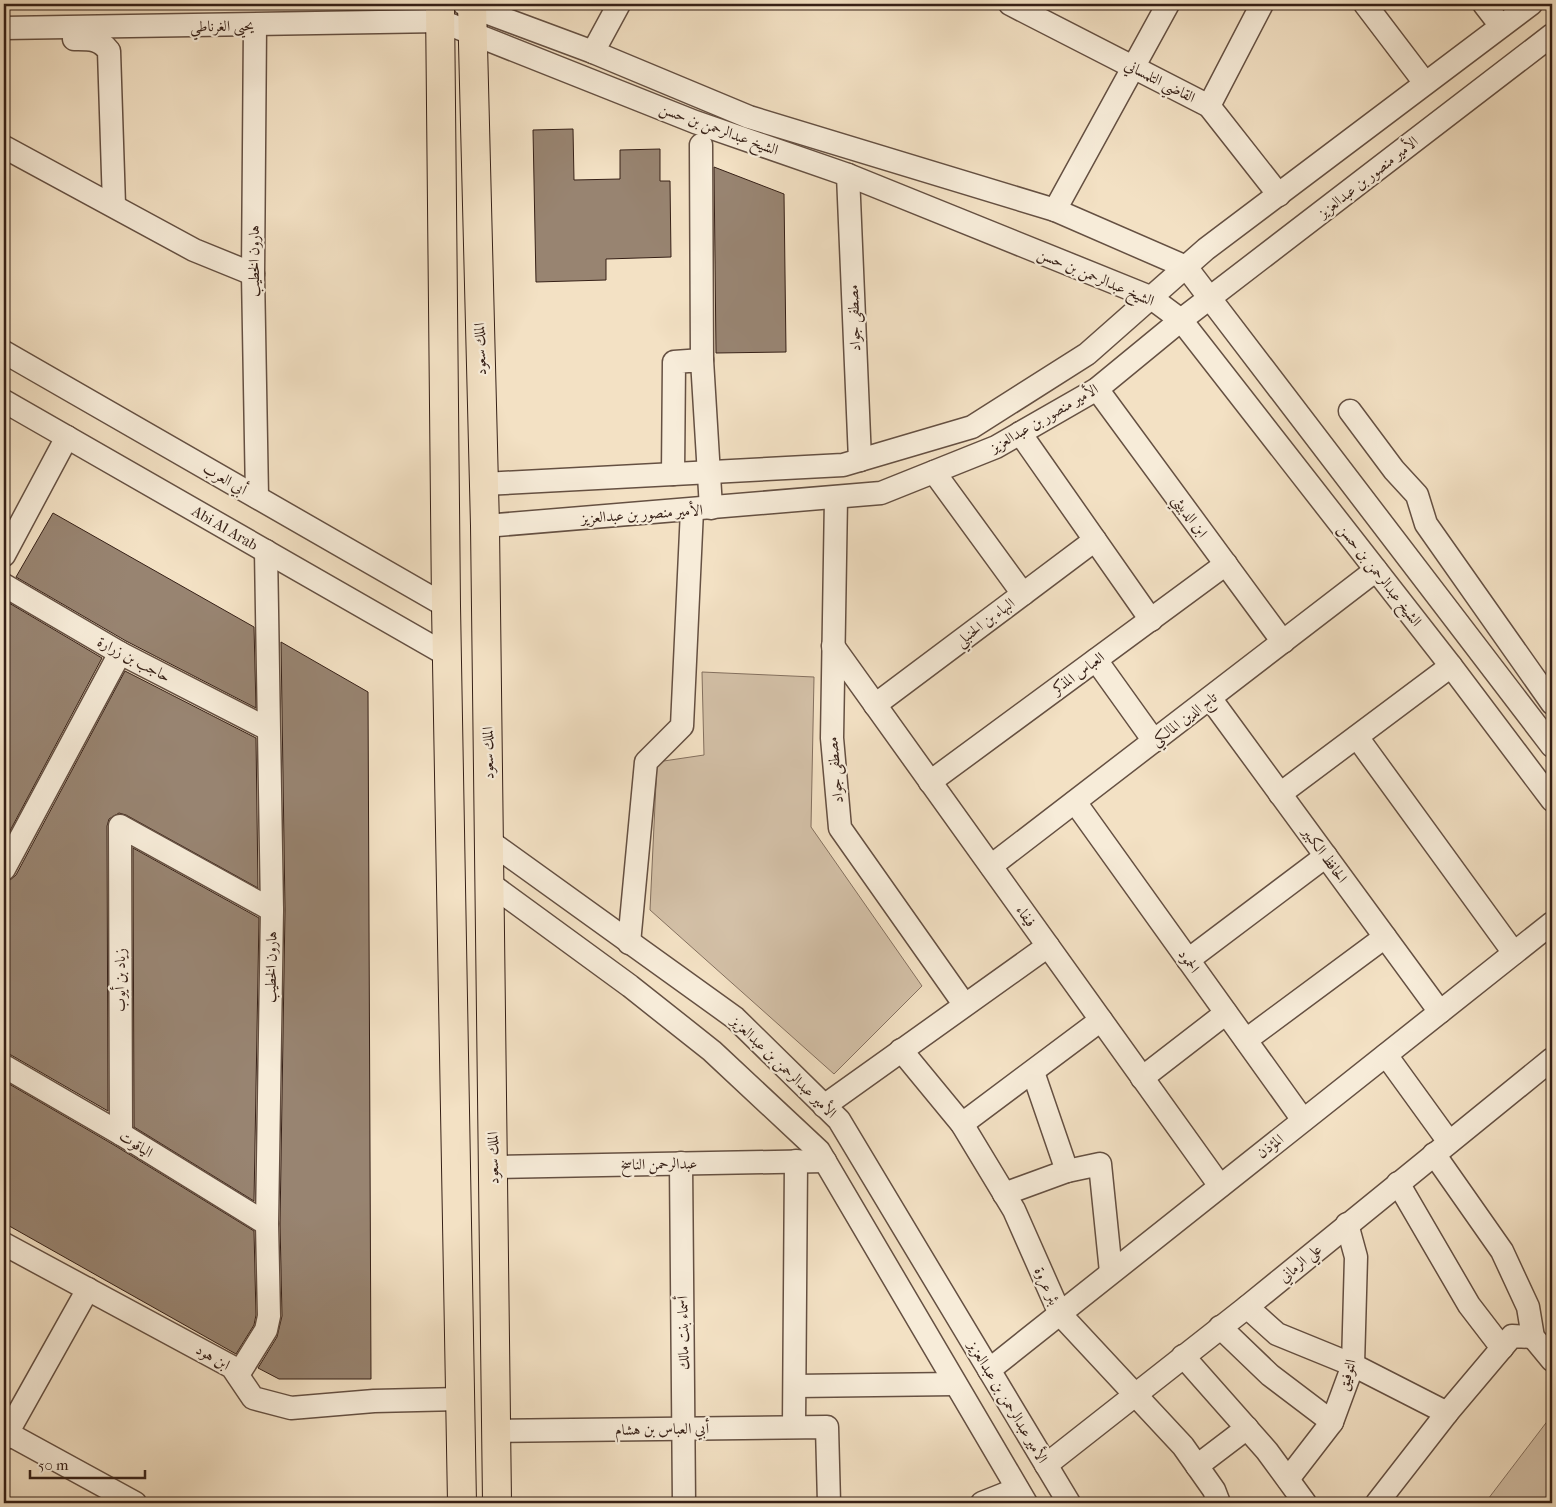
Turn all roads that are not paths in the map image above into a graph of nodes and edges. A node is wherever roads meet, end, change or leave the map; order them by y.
1 (619, 4) edge
2 (1010, 4) edge
3 (1168, 4) edge
4 (1262, 4) edge
5 (1365, 4) edge
6 (1484, 4) edge
7 (1531, 4) edge
8 (469, 5) edge
9 (440, 12) edge
10 (1046, 12) edge
11 (256, 25) junction
12 (1501, 26) junction
13 (4, 28) edge
14 (472, 34) junction
15 (1552, 35) edge
16 (4, 39) edge
17 (593, 52) junction
18 (1133, 67) junction
19 (1426, 83) junction
20 (1210, 106) junction
21 (701, 145) dead end
22 (4, 147) edge
23 (848, 175) junction
24 (1278, 195) junction
25 (114, 205) junction
26 (1055, 210) junction
27 (1186, 268) junction
28 (253, 274) junction
29 (1150, 297) junction
30 (1209, 300) junction
31 (1181, 320) junction
32 (4, 352) edge
33 (702, 360) junction
34 (1097, 390) junction
35 (4, 401) edge
36 (1350, 411) dead end
37 (1020, 433) junction
38 (67, 437) junction
39 (860, 460) junction
40 (710, 472) junction
41 (934, 472) junction
42 (673, 474) junction
43 (484, 484) junction
44 (257, 497) junction
45 (836, 498) junction
46 (702, 509) junction
47 (485, 526) junction
48 (1095, 540) junction
49 (266, 552) junction
50 (4, 555) edge
51 (1226, 564) junction
52 (1376, 570) junction
53 (4, 585) edge
54 (1022, 594) junction
55 (446, 606) junction
56 (1151, 620) junction
57 (1283, 642) junction
58 (833, 646) junction
59 (120, 653) junction
60 (447, 655) junction
61 (1096, 660) junction
62 (1451, 666) junction
63 (1210, 698) junction
64 (1552, 703) edge
65 (875, 705) junction
66 (1537, 726) junction
67 (268, 729) junction
68 (1357, 737) junction
69 (1154, 741) junction
70 (1512, 746) junction
71 (1552, 746) edge
72 (930, 782) junction
73 (1280, 794) junction
74 (1552, 800) edge
75 (1075, 802) junction
76 (489, 841) junction
77 (1326, 856) junction
78 (991, 866) junction
79 (4, 868) edge
80 (489, 882) junction
81 (558, 893) junction
82 (272, 910) junction
83 (541, 921) junction
84 (1552, 923) edge
85 (1386, 937) junction
86 (629, 943) junction
87 (1048, 946) junction
88 (1514, 953) junction
89 (1188, 960) junction
90 (964, 1004) junction
91 (1440, 1012) junction
92 (1226, 1013) junction
93 (1101, 1020) junction
94 (1246, 1040) junction
95 (900, 1050) junction
96 (1386, 1055) junction
97 (1552, 1059) edge
98 (4, 1066) edge
99 (1032, 1072) junction
100 (1142, 1078) junction
101 (824, 1106) junction
102 (1303, 1120) junction
103 (962, 1124) junction
104 (120, 1134) junction
105 (1442, 1148) junction
106 (796, 1161) junction
107 (825, 1161) junction
108 (681, 1163) junction
109 (493, 1167) junction
110 (1067, 1171) junction
111 (1398, 1183) junction
112 (1220, 1186) junction
113 (1004, 1194) junction
114 (267, 1224) junction
115 (1347, 1224) junction
116 (4, 1244) edge
117 (924, 1264) junction
118 (1111, 1272) junction
119 (895, 1280) junction
120 (88, 1289) junction
121 (1247, 1307) junction
122 (1060, 1314) junction
123 (1220, 1327) junction
124 (1533, 1337) junction
125 (1502, 1348) junction
126 (1184, 1356) junction
127 (1552, 1360) edge
128 (1353, 1365) junction
129 (989, 1370) junction
130 (238, 1375) junction
131 (955, 1384) junction
132 (794, 1386) junction
133 (1134, 1396) junction
134 (460, 1399) junction
135 (1446, 1413) junction
136 (1332, 1422) junction
137 (794, 1426) junction
138 (1247, 1428) junction
139 (684, 1430) junction
140 (496, 1432) junction
141 (6, 1436) edge
142 (1046, 1465) junction
143 (1197, 1466) junction
144 (1288, 1479) junction
145 (1021, 1496) edge
146 (136, 1503) edge
147 (462, 1503) edge
148 (497, 1503) edge
149 (684, 1503) edge
150 (828, 1503) edge
151 (982, 1503) edge
152 (1069, 1503) edge
153 (1219, 1503) edge
154 (1305, 1503) edge
155 (1377, 1503) edge

1 - 17 street
2 - 10 street, القاضي التلمساني
3 - 18 street
4 - 20 street
5 - 19 street
6 - 12 street
7 - 12 street, الأمير منصور بن عبدالعزيز
8 - 14 main road, الملك سعود
8 - 17 street, الشيخ عبدالرحمن بن حسن
9 - 11 street, يحيى الغرناطي
9 - 14 street, الشيخ عبدالرحمن بن حسن
9 - 55 main road
10 - 18 street, القاضي التلمساني
11 - 13 street, يحيى الغرناطي
11 - 28 street, هارون الخطيب
12 - 19 street, الأمير منصور بن عبدالعزيز
14 - 23 street, الشيخ عبدالرحمن بن حسن
14 - 43 main road, الملك سعود
15 - 30 street, الأمير منصور بن عبدالعزيز
16 - 25 street
17 - 26 street, الشيخ عبدالرحمن بن حسن
18 - 20 street, القاضي التلمساني
18 - 26 street
19 - 24 street, الأمير منصور بن عبدالعزيز
20 - 24 street, القاضي التلمساني
21 - 33 street
22 - 25 street
23 - 29 street, الشيخ عبدالرحمن بن حسن
23 - 39 street, مصطفى جواد
24 - 27 street, الأمير منصور بن عبدالعزيز
25 - 28 street
26 - 27 street, الشيخ عبدالرحمن بن حسن
27 - 29 street, الأمير منصور بن عبدالعزيز
27 - 30 street
28 - 44 street, هارون الخطيب
29 - 31 street, الشيخ عبدالرحمن بن حسن
29 - 39 street, الأمير منصور بن عبدالعزيز
30 - 31 street, الأمير منصور بن عبدالعزيز
30 - 66 street
31 - 34 street, الأمير منصور بن عبدالعزيز
31 - 52 street, الشيخ عبدالرحمن بن حسن
32 - 44 street, أبي العرب
33 - 40 street
33 - 42 street
34 - 37 street, الأمير منصور بن عبدالعزيز
34 - 51 street, ابن الدبيثي
35 - 38 street, Abi Al Arab
36 - 64 street
37 - 41 street, الأمير منصور بن عبدالعزيز
37 - 48 street
38 - 49 street, Abi Al Arab
38 - 50 street
39 - 40 street, الأمير منصور بن عبدالعزيز
40 - 42 street, الأمير منصور بن عبدالعزيز
40 - 46 street
41 - 45 street, الأمير منصور بن عبدالعزيز
41 - 54 street
42 - 43 street, الأمير منصور بن عبدالعزيز
43 - 47 main road, الملك سعود
44 - 55 street, أبي العرب
45 - 46 street, الأمير منصور بن عبدالعزيز
45 - 58 street, مصطفى جواد
46 - 47 street, الأمير منصور بن عبدالعزيز
46 - 86 street
47 - 76 main road, الملك سعود
48 - 54 street, البهاء بن الحنبلي
48 - 56 street
49 - 60 street, Abi Al Arab
49 - 67 street, هارون الخطيب
51 - 56 street, العباس المذكر
51 - 57 street, ابن الدبيثي
52 - 57 street, تاج الدين المالكي
52 - 62 street, الشيخ عبدالرحمن بن حسن
53 - 59 street, حاجب بن زرارة
54 - 65 street, البهاء بن الحنبلي
55 - 60 main road
56 - 61 street, العباس المذكر
57 - 63 street, تاج الدين المالكي
58 - 65 street, فيفاء
58 - 90 street, مصطفى جواد
59 - 67 street, حاجب بن زرارة
59 - 79 street
60 - 134 main road
61 - 69 street
61 - 72 street, العباس المذكر
62 - 68 street
62 - 70 street, الشيخ عبدالرحمن بن حسن
63 - 69 street, تاج الدين المالكي
63 - 73 street, الحافظ الكبير
65 - 72 street, فيفاء
66 - 70 street
66 - 71 street
67 - 82 street, هارون الخطيب
68 - 73 street
68 - 88 street
69 - 75 street, تاج الدين المالكي
70 - 74 street, الشيخ عبدالرحمن بن حسن
72 - 78 street, فيفاء
73 - 77 street, الحافظ الكبير
75 - 78 street, تاج الدين المالكي
75 - 89 street, الحمود
76 - 80 main road, الملك سعود
76 - 81 street, الأمير عبدالرحمن بن عبدالعزيز
77 - 85 street, الحافظ الكبير
77 - 89 street
78 - 87 street, فيفاء
80 - 83 street
80 - 109 main road, الملك سعود
81 - 83 street
81 - 86 street, الأمير عبدالرحمن بن عبدالعزيز
82 - 104 street, زياد بن أيوب
82 - 114 street, هارون الخطيب
83 - 107 street
84 - 88 street, المؤذن
85 - 91 street, الحافظ الكبير
85 - 94 street
86 - 101 street, الأمير عبدالرحمن بن عبدالعزيز
87 - 90 street
87 - 93 street, فيفاء
88 - 91 street, المؤذن
89 - 92 street, الحمود
90 - 95 street
91 - 96 street, المؤذن
92 - 94 street, الحمود
92 - 100 street
93 - 99 street
93 - 100 street, فيفاء
94 - 102 street, الحمود
95 - 101 street
95 - 103 street, بئر عروة
96 - 102 street, المؤذن
96 - 105 street
97 - 105 street, علي الرماني
98 - 104 street, الياقوت
99 - 103 street
99 - 110 street
100 - 112 street, فيفاء
101 - 117 street, الأمير عبدالرحمن بن عبدالعزيز
102 - 112 street, المؤذن
103 - 113 street, بئر عروة
104 - 114 street, الياقوت
105 - 111 street, علي الرماني
105 - 124 street
106 - 107 street, عبدالرحمن الناسخ
106 - 108 street, عبدالرحمن الناسخ
106 - 132 street
107 - 119 street
108 - 109 street, عبدالرحمن الناسخ
108 - 139 street, أسماء بنت مالك
109 - 140 main road, الملك سعود
110 - 113 street
110 - 118 street
111 - 115 street, علي الرماني
111 - 125 street
112 - 118 street, المؤذن
113 - 122 street, بئر عروة
114 - 130 street, هارون الخطيب
115 - 121 street, علي الرماني
115 - 128 street, التوفيق
116 - 120 street, ابن هود
117 - 119 street
117 - 129 street, الأمير عبدالرحمن بن عبدالعزيز
118 - 122 street, المؤذن
119 - 131 street
120 - 130 street, ابن هود
120 - 141 street
121 - 123 street, علي الرماني
121 - 128 street
122 - 129 street, المؤذن
122 - 133 street, بئر عروة
123 - 126 street, علي الرماني
123 - 136 street
124 - 125 street
124 - 127 street
125 - 135 street
126 - 133 street, علي الرماني
126 - 138 street
128 - 135 street
128 - 136 street, التوفيق
129 - 142 street, الأمير عبدالرحمن بن عبدالعزيز
130 - 134 street, ابن هود
131 - 132 street
131 - 145 street
132 - 137 street
133 - 142 street, علي الرماني
133 - 143 street, بئر عروة
134 - 147 main road
135 - 155 street
136 - 144 street, التوفيق
137 - 139 street, أبي العباس بن هشام
137 - 150 street, أبي العباس بن هشام
138 - 143 street
138 - 144 street
139 - 140 street, أبي العباس بن هشام
139 - 149 street, أسماء بنت مالك
140 - 148 main road, الملك سعود
141 - 146 street
142 - 152 street, الأمير عبدالرحمن بن عبدالعزيز
143 - 153 street, بئر عروة
144 - 154 street
145 - 151 street

